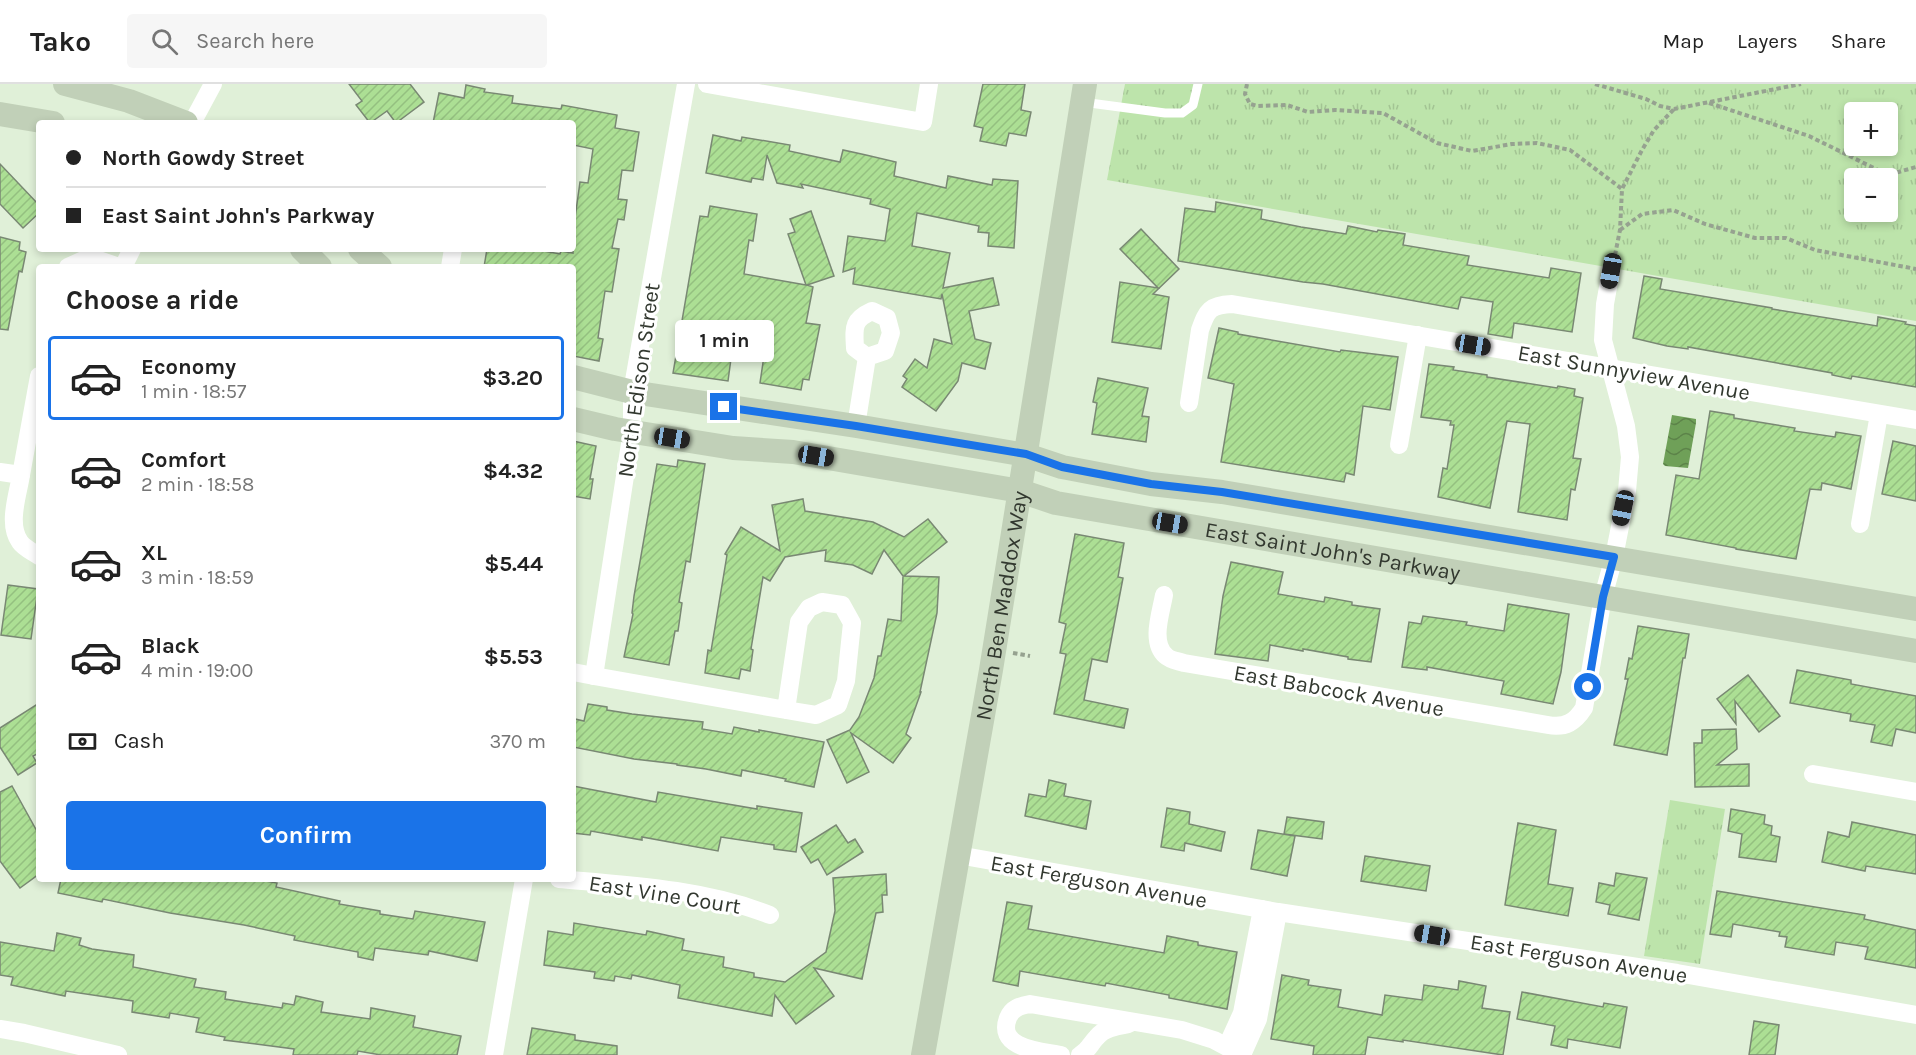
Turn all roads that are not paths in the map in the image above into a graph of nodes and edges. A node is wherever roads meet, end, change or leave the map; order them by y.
1 (64, 84) edge
2 (213, 84) edge
3 (686, 84) edge
4 (707, 84) edge
5 (929, 84) edge
6 (1198, 84) edge
7 (1084, 93) edge
8 (0, 114) edge
9 (36, 120) edge
10 (178, 120) edge
11 (194, 120) edge
12 (305, 252) edge
13 (363, 252) edge
14 (75, 264) edge
15 (111, 264) edge
16 (318, 264) edge
17 (377, 264) edge
18 (1611, 271) road end
19 (1418, 335) junction
20 (867, 357) dead end
21 (1611, 368) junction
22 (576, 378) edge
23 (36, 392) edge
24 (632, 392) junction
25 (1189, 404) dead end
26 (1880, 414) junction
27 (576, 420) edge
28 (1916, 420) edge
29 (856, 426) junction
30 (632, 431) junction
31 (1399, 446) dead end
32 (1026, 454) junction
33 (0, 472) edge
34 (21, 475) junction
35 (1020, 490) junction
36 (1860, 524) dead end
37 (36, 554) edge
38 (1614, 557) junction
39 (1164, 595) dead end
40 (1603, 597) junction
41 (1916, 609) edge
42 (1916, 651) edge
43 (576, 673) edge
44 (594, 676) junction
45 (786, 710) junction
46 (1813, 774) dead end
47 (1916, 792) edge
48 (958, 855) junction
49 (576, 880) edge
50 (523, 882) edge
51 (1270, 911) junction
52 (770, 915) dead end
53 (1916, 1015) edge
54 (1133, 1022) junction
55 (0, 1029) edge
56 (1237, 1052) edge
57 (118, 1055) edge
58 (494, 1055) edge
59 (923, 1055) edge
60 (1061, 1055) edge
61 (1080, 1055) edge

1 - 10 main road
2 - 11 street
3 - 24 street, North Edison Street
4 - 5 street
6 - 7 lane
7 - 32 main road, North Ben Maddox Way
8 - 9 main road
12 - 16 main road
13 - 17 main road
14 - 15 street
18 - 21 street
19 - 21 street, East Sunnyview Avenue
19 - 25 street, East Sunnyview Avenue
19 - 31 street
20 - 29 street
21 - 26 street, East Sunnyview Avenue
21 - 38 street
22 - 24 main road, East Saint John's Parkway
23 - 34 street
24 - 29 main road, East Saint John's Parkway
24 - 30 street, North Edison Street
26 - 28 street, East Sunnyview Avenue
26 - 36 street
27 - 30 main road, East Saint John's Parkway
29 - 32 main road, East Saint John's Parkway
30 - 35 main road, East Saint John's Parkway
30 - 44 street, North Edison Street
32 - 35 main road, North Ben Maddox Way
32 - 38 main road, East Saint John's Parkway
33 - 34 street
34 - 37 street
35 - 40 main road, East Saint John's Parkway
35 - 48 main road, North Ben Maddox Way
38 - 40 street
38 - 41 main road, East Saint John's Parkway
39 - 40 street, East Babcock Avenue
40 - 42 main road, East Saint John's Parkway
43 - 44 street
44 - 45 street
45 - 45 street
46 - 47 street
48 - 51 street, East Ferguson Avenue
48 - 59 main road, North Ben Maddox Way
49 - 52 street, East Vine Court
50 - 58 street
51 - 53 street, East Ferguson Avenue
51 - 56 street
54 - 56 street
54 - 60 street
54 - 61 street
55 - 57 street

